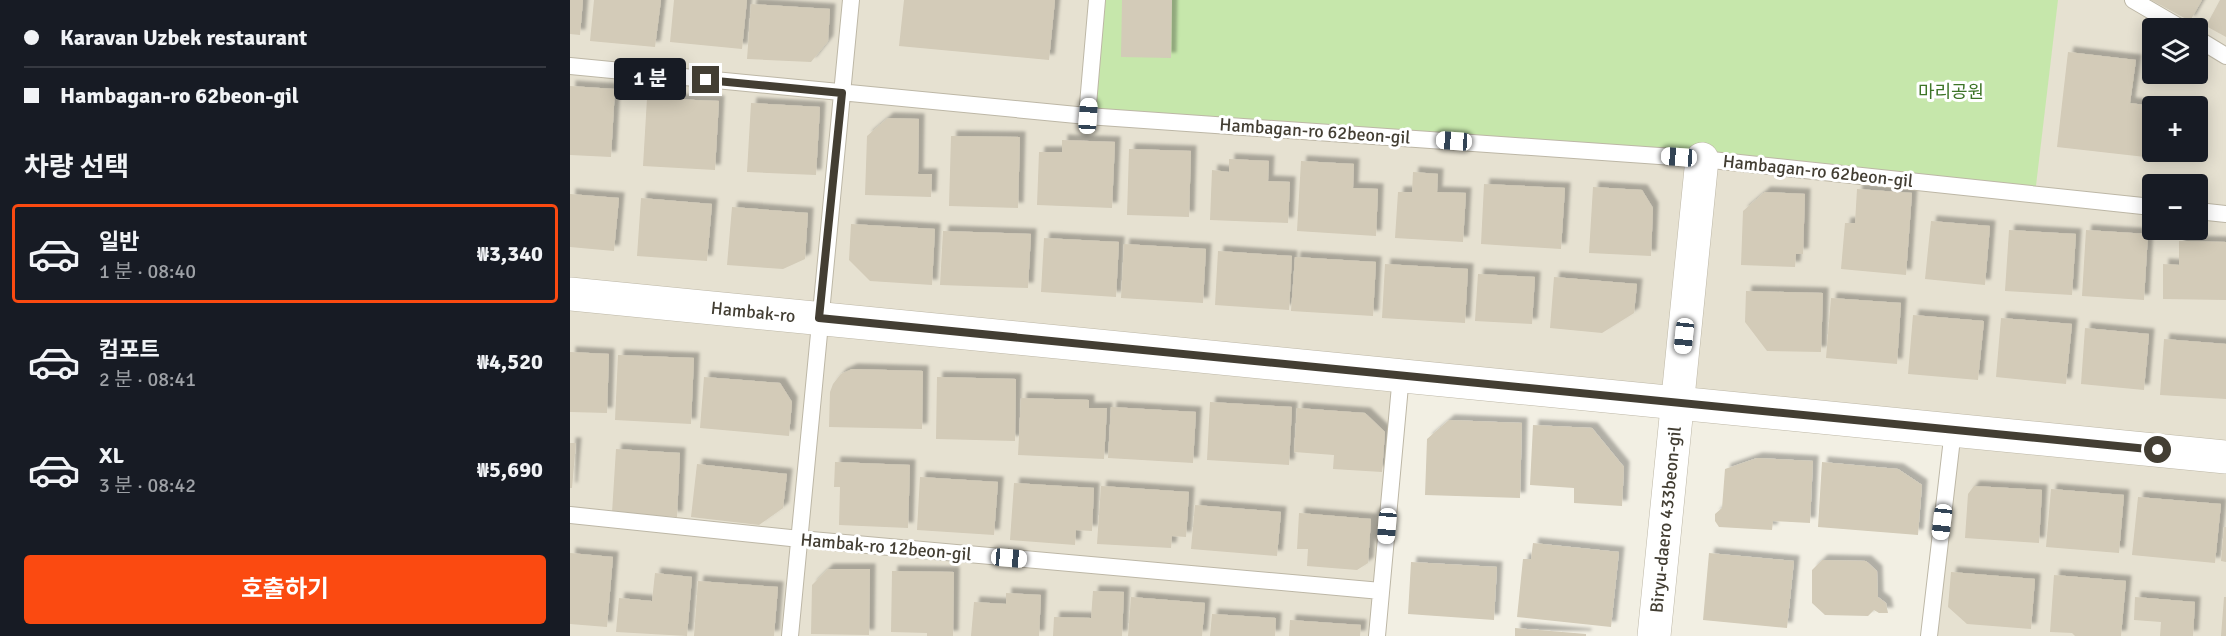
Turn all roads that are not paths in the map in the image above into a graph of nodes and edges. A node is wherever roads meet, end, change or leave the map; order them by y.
1 (851, 0) edge
2 (1097, 0) edge
3 (2133, 0) edge
4 (2164, 18) edge
5 (2208, 45) edge
6 (2226, 56) edge
7 (570, 66) edge
8 (842, 93) junction
9 (1088, 116) junction
10 (1702, 159) junction
11 (2142, 206) edge
12 (2208, 212) edge
13 (2226, 214) edge
14 (570, 294) edge
15 (819, 318) junction
16 (1401, 375) junction
17 (1677, 403) junction
18 (1953, 430) junction
19 (2226, 457) edge
20 (570, 514) edge
21 (800, 539) junction
22 (1381, 591) junction
23 (790, 636) edge
24 (1377, 636) edge
25 (1654, 636) edge
26 (1929, 636) edge

1 - 8 lane
2 - 9 lane
3 - 4 lane
5 - 6 lane
7 - 8 lane, Hambagan-ro 62beon-gil
8 - 9 lane, Hambagan-ro 62beon-gil
8 - 15 lane
9 - 10 lane, Hambagan-ro 62beon-gil
10 - 11 lane, Hambagan-ro 62beon-gil
10 - 17 street, Biryu-daero 433beon-gil
12 - 13 lane
14 - 15 street, Hambak-ro
15 - 16 street, Hambak-ro
15 - 21 lane
16 - 17 street, Hambak-ro
16 - 22 lane
17 - 18 street, Hambak-ro
17 - 25 street, Biryu-daero 433beon-gil
18 - 19 street, Hambak-ro
18 - 26 lane
20 - 21 lane, Hambak-ro 12beon-gil
21 - 22 lane, Hambak-ro 12beon-gil
21 - 23 lane
22 - 24 lane

